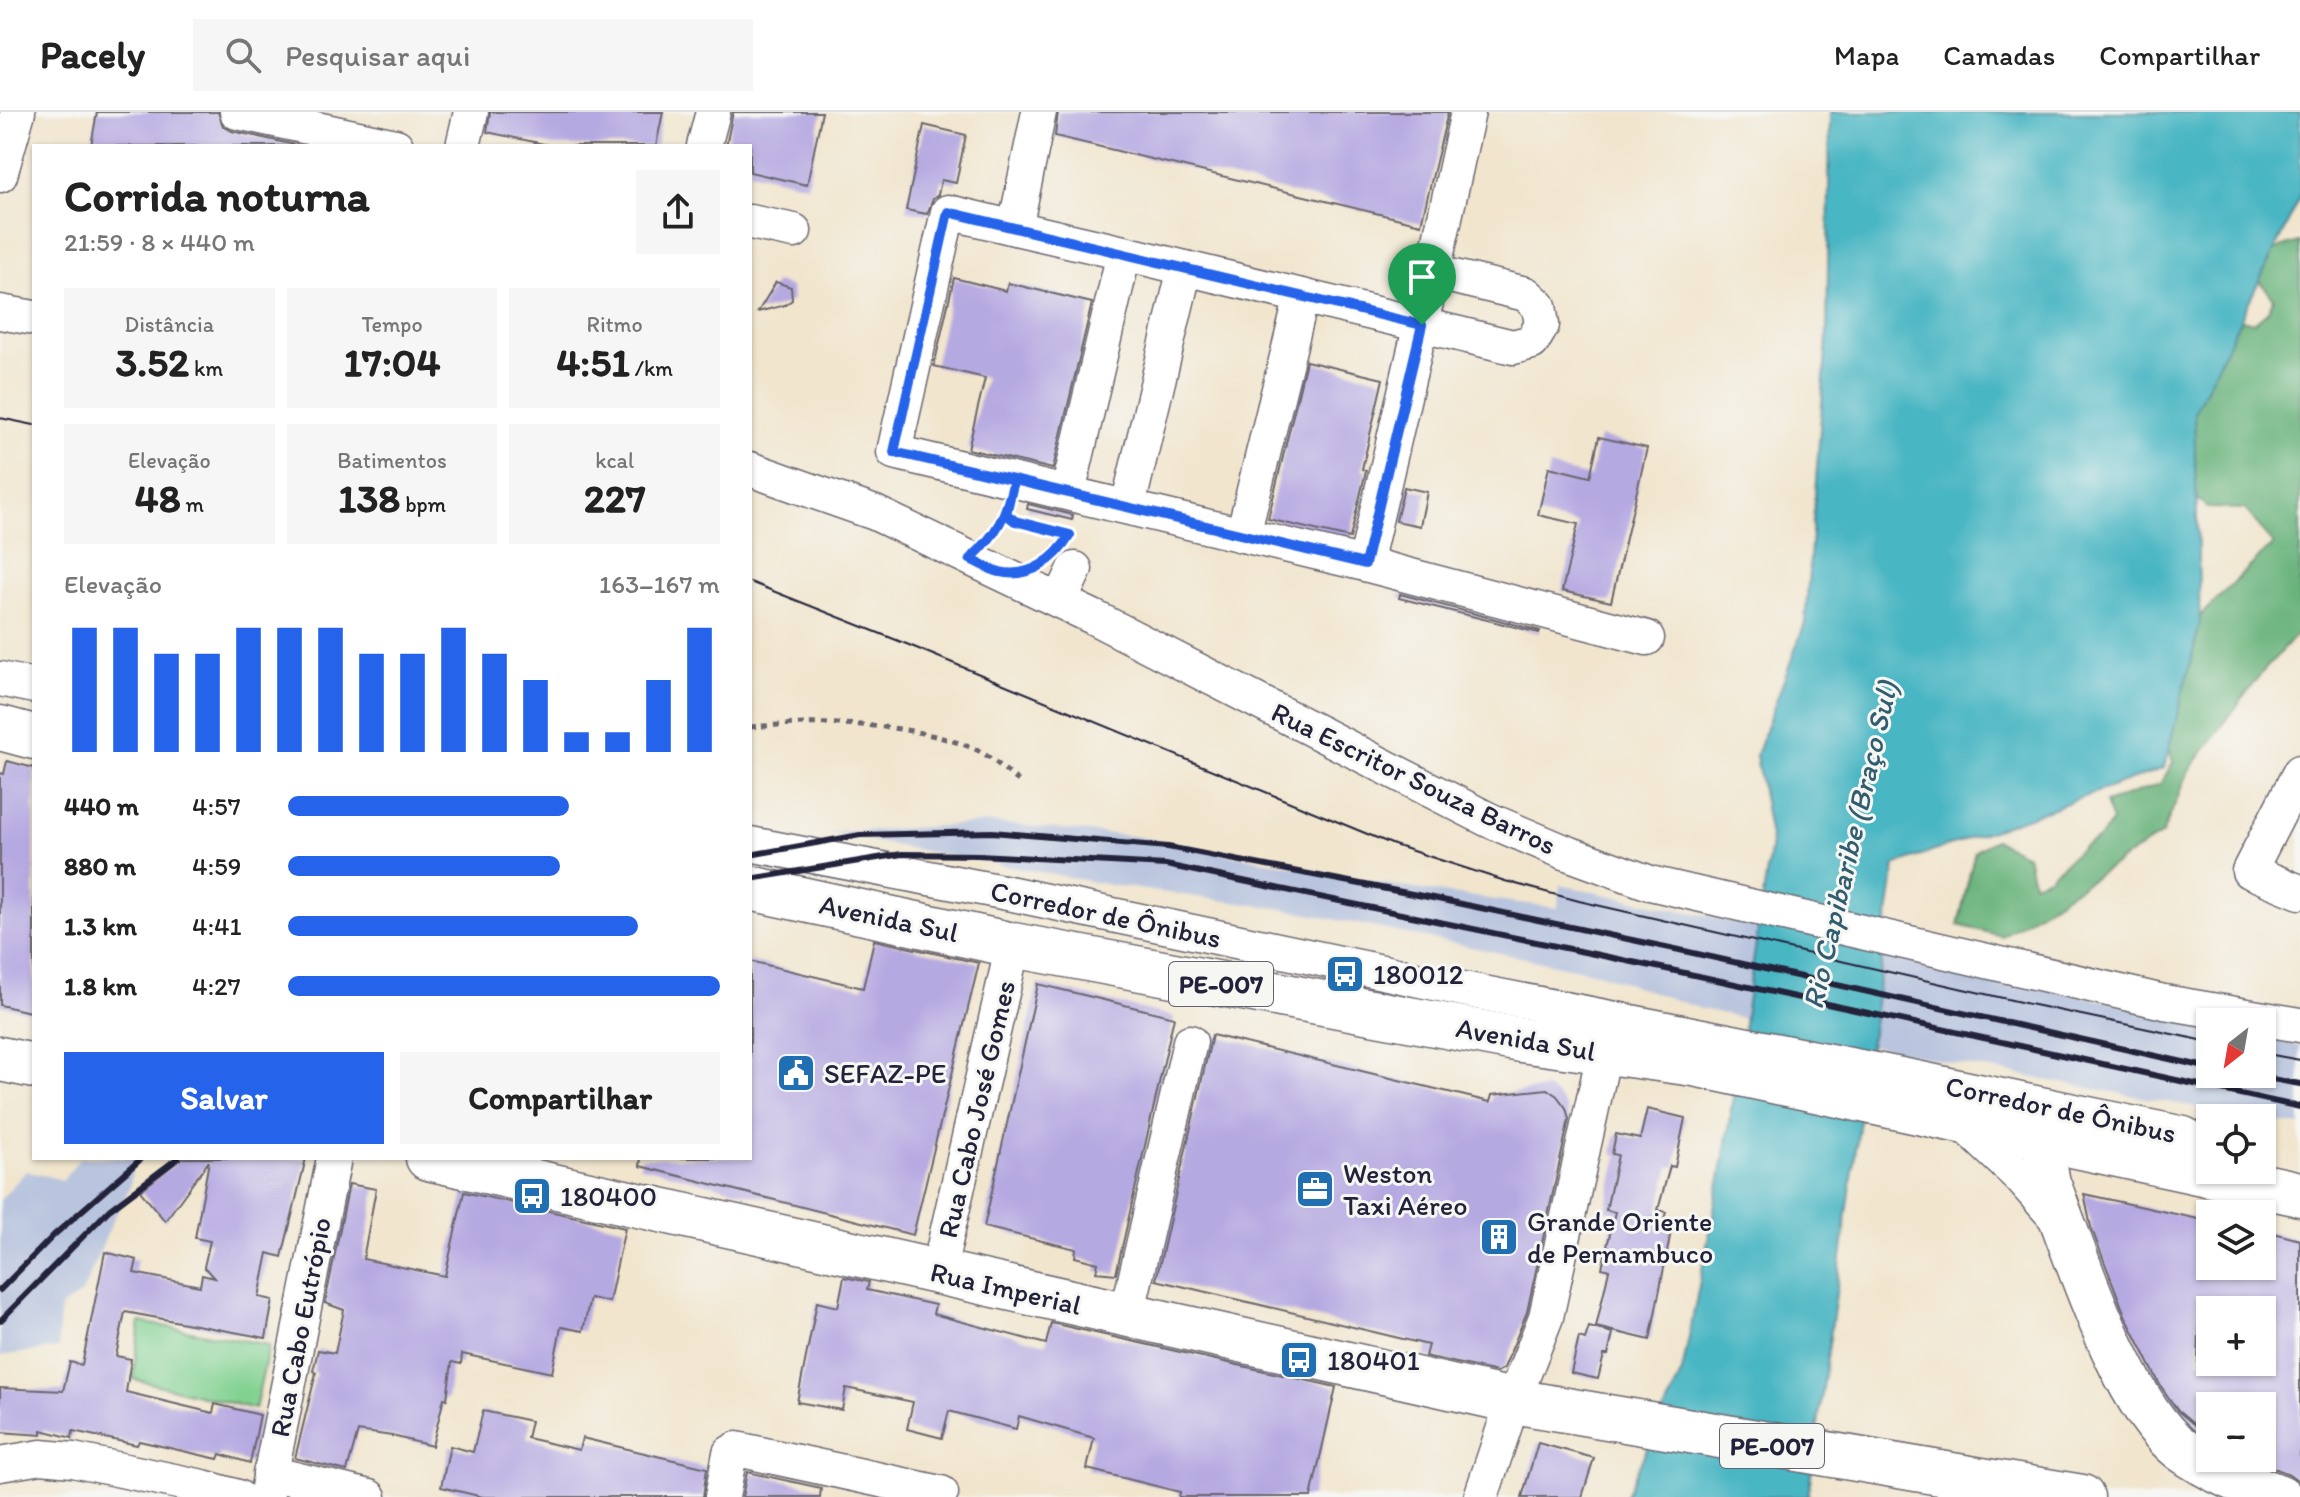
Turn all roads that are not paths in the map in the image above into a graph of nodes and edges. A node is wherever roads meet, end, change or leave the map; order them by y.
1 (18, 112) edge
2 (237, 112) edge
3 (471, 112) edge
4 (713, 112) edge
5 (1039, 112) edge
6 (1468, 112) edge
7 (387, 144) edge
8 (463, 144) edge
9 (705, 144) edge
10 (0, 175) edge
11 (752, 222) edge
12 (1015, 228) junction
13 (794, 231) dead end
14 (1124, 253) junction
15 (1185, 268) junction
16 (1433, 272) junction
17 (1302, 296) junction
18 (0, 312) edge
19 (32, 318) edge
20 (1422, 325) junction
21 (752, 470) edge
22 (1068, 492) junction
23 (1128, 506) junction
24 (1243, 535) junction
25 (1067, 559) road end
26 (1365, 564) junction
27 (1060, 601) junction
28 (1647, 638) dead end
29 (0, 679) edge
30 (32, 686) edge
31 (0, 728) edge
32 (32, 736) edge
33 (2300, 772) edge
34 (752, 844) edge
35 (752, 888) edge
36 (2300, 892) edge
37 (1013, 945) junction
38 (2300, 1025) edge
39 (1190, 1042) dead end
40 (1695, 1050) junction
41 (1604, 1053) junction
42 (0, 1059) edge
43 (32, 1066) edge
44 (1913, 1089) junction
45 (1958, 1119) junction
46 (2196, 1140) edge
47 (2060, 1143) junction
48 (334, 1160) edge
49 (437, 1160) edge
50 (2276, 1182) edge
51 (2299, 1194) edge
52 (2064, 1229) junction
53 (938, 1273) junction
54 (1127, 1315) junction
55 (1513, 1401) junction
56 (0, 1464) edge
57 (268, 1485) edge
58 (941, 1493) dead end
59 (238, 1497) edge
60 (369, 1497) edge
61 (722, 1497) edge
62 (1481, 1497) edge
63 (2082, 1497) edge
64 (2280, 1497) edge

1 - 10 street
2 - 7 street
3 - 8 street
4 - 9 street
5 - 12 street
6 - 16 street
11 - 13 street
12 - 14 street
12 - 22 street
14 - 15 street
14 - 22 street
15 - 17 street
15 - 23 street
16 - 20 street
16 - 20 street
17 - 20 street
17 - 24 street
18 - 19 street
20 - 26 street
21 - 27 street, Rua Escritor Souza Barros
22 - 23 street
23 - 24 street
24 - 26 street
25 - 27 street
26 - 28 street
27 - 38 street, Rua Escritor Souza Barros
29 - 30 street
31 - 32 highway
33 - 36 street
34 - 40 street, Corredor de Ônibus
35 - 37 highway, Avenida Sul / PE-007
37 - 41 highway, Avenida Sul / PE-007
37 - 53 street, Rua Cabo José Gomes
39 - 54 street
40 - 41 highway, Avenida Sul / PE-007
40 - 44 highway, Avenida Sul / PE-007
41 - 55 street
42 - 43 highway
44 - 45 highway, Avenida Sul / PE-007
44 - 46 street, Corredor de Ônibus
45 - 47 highway, Avenida Sul / PE-007
45 - 52 street
47 - 51 highway, Avenida Sul / PE-007
47 - 52 highway
48 - 57 street, Rua Cabo Eutrópio
49 - 53 highway, Rua Imperial / PE-007
50 - 51 street
52 - 64 highway
53 - 54 highway, Rua Imperial / PE-007
54 - 55 highway, Rua Imperial / PE-007
55 - 62 street
55 - 63 highway, Rua Imperial / PE-007
56 - 59 street
57 - 60 street
58 - 61 street

